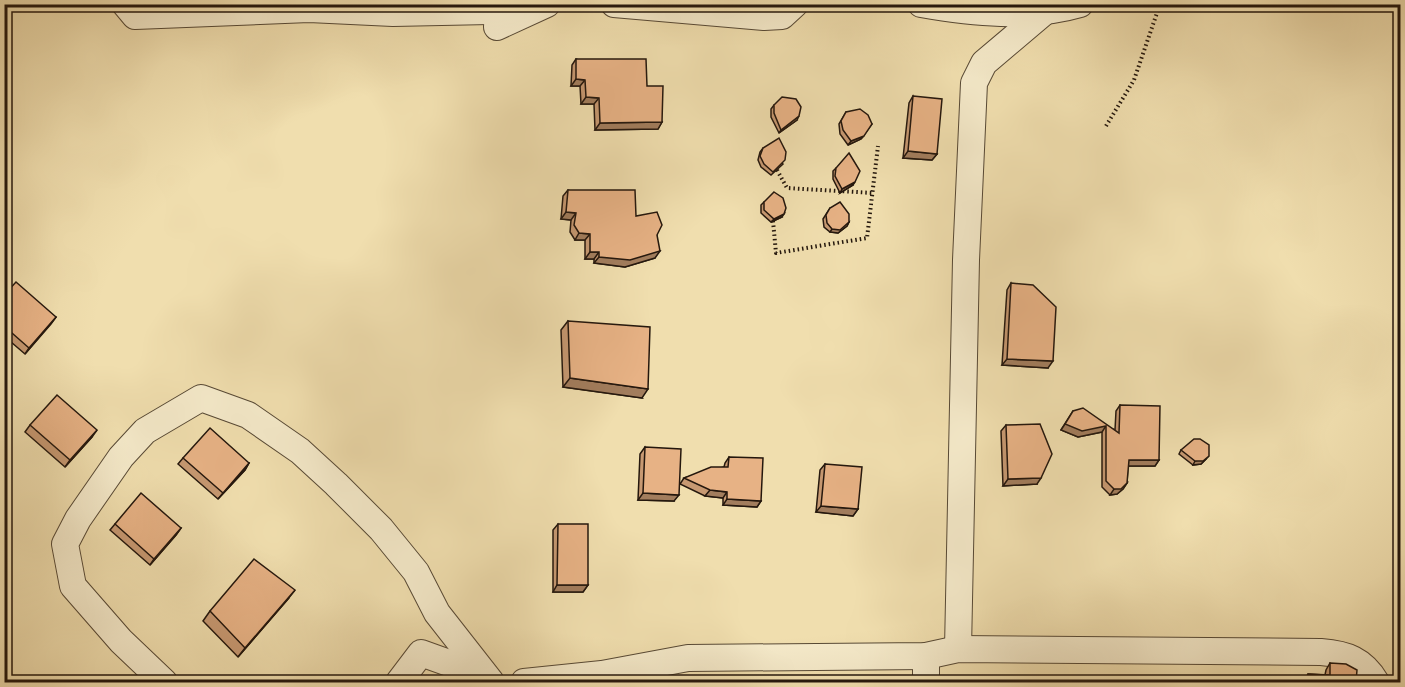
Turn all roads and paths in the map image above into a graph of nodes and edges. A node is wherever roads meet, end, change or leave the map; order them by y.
1 (125, 4) edge
2 (490, 4) edge
3 (498, 4) edge
4 (547, 4) edge
5 (614, 4) edge
6 (795, 4) edge
7 (921, 4) edge
8 (1080, 4) edge
9 (1160, 4) edge
10 (1042, 12) junction
11 (1106, 126) dead end
12 (878, 146) dead end
13 (777, 170) edge
14 (873, 193) junction
15 (773, 221) edge
16 (958, 650) junction
17 (926, 656) junction
18 (488, 679) edge
19 (164, 682) edge
20 (399, 682) edge
21 (515, 682) edge
22 (524, 682) edge
23 (926, 682) edge
24 (1376, 682) edge

1 - 2 street
3 - 4 street
5 - 6 street
7 - 10 street
8 - 10 street
9 - 11 path
10 - 16 street
12 - 14 path
13 - 14 path
14 - 15 path
16 - 17 street
16 - 24 street
17 - 22 street
17 - 23 street
18 - 19 street
18 - 20 street
18 - 21 street

